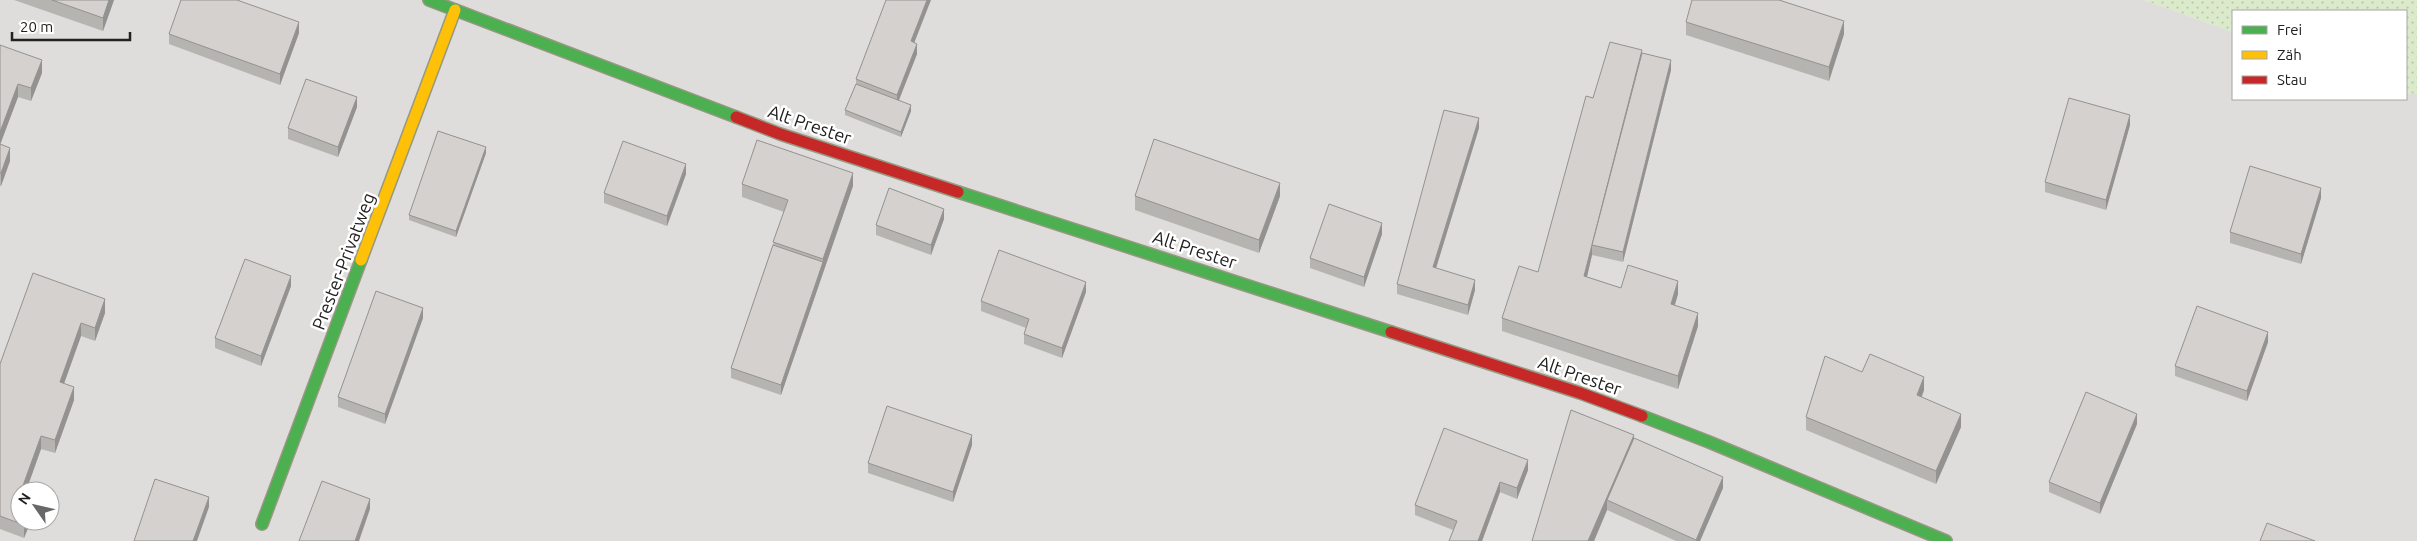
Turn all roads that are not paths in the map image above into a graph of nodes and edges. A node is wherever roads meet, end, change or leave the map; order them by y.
1 (429, 0) edge
2 (456, 10) junction
3 (262, 524) dead end
4 (1946, 541) edge

1 - 2 main road, Alt Prester
2 - 3 main road, Prester-Privatweg
2 - 4 main road, Alt Prester

